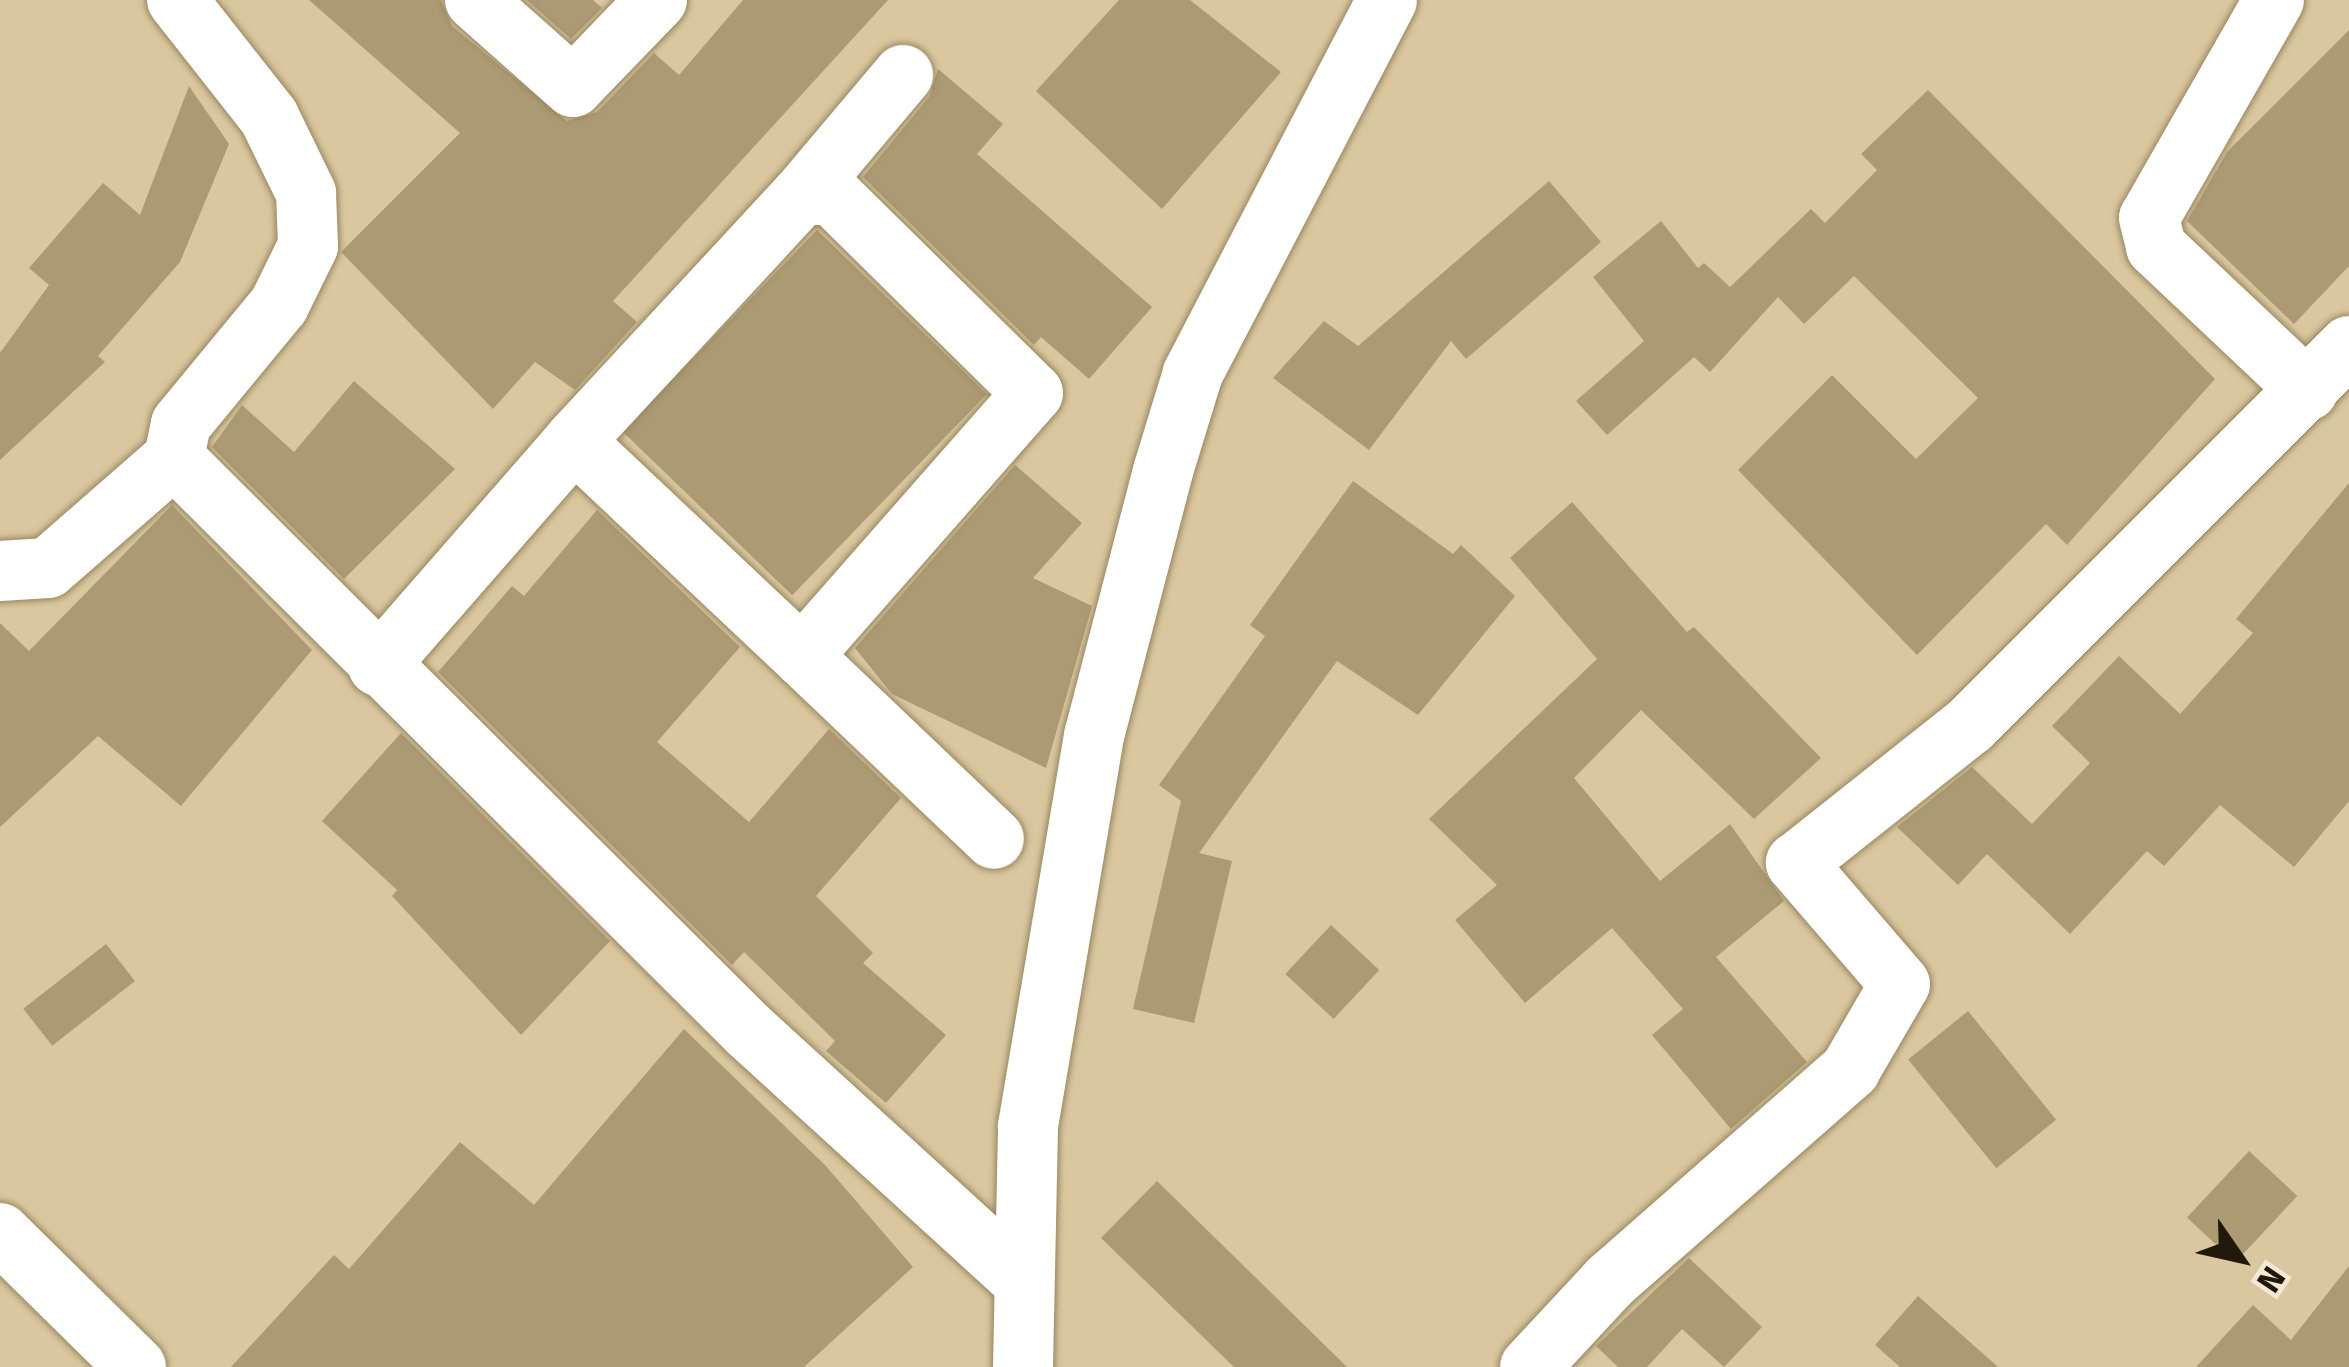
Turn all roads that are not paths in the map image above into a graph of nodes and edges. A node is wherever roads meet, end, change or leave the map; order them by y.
1 (178, 0) edge
2 (475, 0) edge
3 (657, 0) edge
4 (1388, 0) edge
5 (2274, 0) edge
6 (903, 75) dead end
7 (802, 195) junction
8 (2349, 346) edge
9 (2308, 390) junction
10 (574, 441) junction
11 (174, 458) junction
12 (0, 571) edge
13 (802, 656) junction
14 (378, 665) junction
15 (994, 839) dead end
16 (0, 1232) edge
17 (1022, 1280) junction
18 (136, 1367) edge
19 (1023, 1367) edge
20 (1530, 1367) edge

1 - 11 street
2 - 3 street
4 - 17 street
5 - 9 street
6 - 7 street
7 - 10 street
7 - 13 street
8 - 9 street
9 - 20 street
10 - 13 street
10 - 14 street
11 - 12 street
11 - 14 street
13 - 15 street
14 - 17 street
16 - 18 street
17 - 19 street

